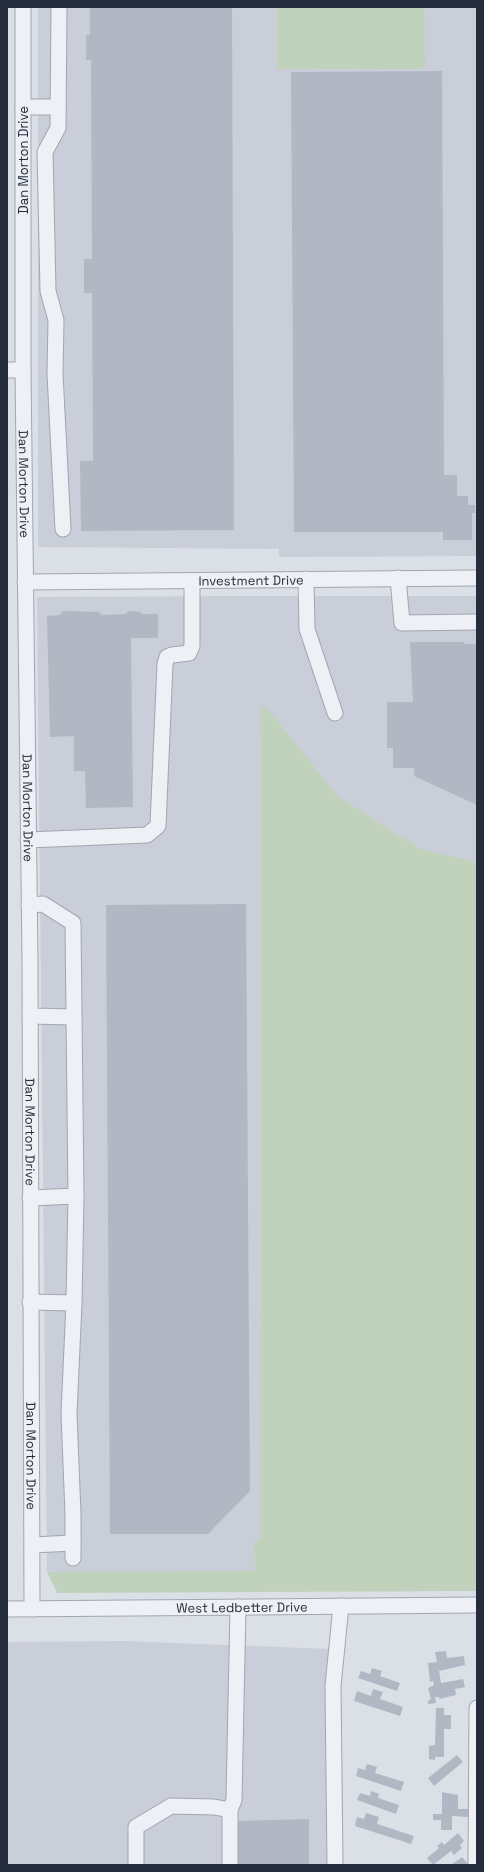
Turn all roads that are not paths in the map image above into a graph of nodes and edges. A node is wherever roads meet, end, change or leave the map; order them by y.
1 (23, 7) edge
2 (59, 7) edge
3 (23, 107) junction
4 (58, 107) junction
5 (45, 152) junction
6 (23, 153) junction
7 (23, 260) junction
8 (47, 261) junction
9 (7, 370) edge
10 (23, 370) junction
11 (63, 529) dead end
12 (398, 578) junction
13 (477, 578) edge
14 (306, 579) junction
15 (192, 581) junction
16 (25, 582) junction
17 (477, 622) edge
18 (335, 714) dead end
19 (28, 840) junction
20 (29, 904) junction
21 (30, 1016) junction
22 (74, 1017) junction
23 (76, 1196) junction
24 (30, 1198) junction
25 (30, 1302) junction
26 (74, 1303) junction
27 (32, 1545) junction
28 (477, 1605) edge
29 (341, 1606) junction
30 (238, 1607) junction
31 (32, 1608) junction
32 (7, 1609) edge
33 (477, 1708) edge
34 (230, 1810) junction
35 (136, 1865) edge
36 (230, 1865) edge
37 (335, 1865) edge
38 (476, 1865) edge

1 - 3 street, Dan Morton Drive
2 - 4 street
3 - 4 street
3 - 6 street, Dan Morton Drive
4 - 5 street
5 - 6 street
5 - 8 street
6 - 7 street, Dan Morton Drive
7 - 8 street
7 - 10 street, Dan Morton Drive
8 - 11 street
9 - 10 street
10 - 16 street, Dan Morton Drive
12 - 13 street, Investment Drive
12 - 14 street, Investment Drive
12 - 17 street
14 - 15 street, Investment Drive
14 - 18 street
15 - 16 street, Investment Drive
15 - 19 street
16 - 19 street, Dan Morton Drive
19 - 20 street, Dan Morton Drive
20 - 21 street, Dan Morton Drive
20 - 22 street
21 - 22 street
21 - 24 street, Dan Morton Drive
22 - 23 street
23 - 24 street
23 - 26 street
24 - 25 street, Dan Morton Drive
25 - 26 street
25 - 27 street, Dan Morton Drive
26 - 27 street
27 - 31 street, Dan Morton Drive
28 - 29 street, West Ledbetter Drive
29 - 30 street, West Ledbetter Drive
29 - 37 street
30 - 31 street, West Ledbetter Drive
30 - 34 street
31 - 32 street, West Ledbetter Drive
33 - 38 street
34 - 35 street
34 - 36 street

